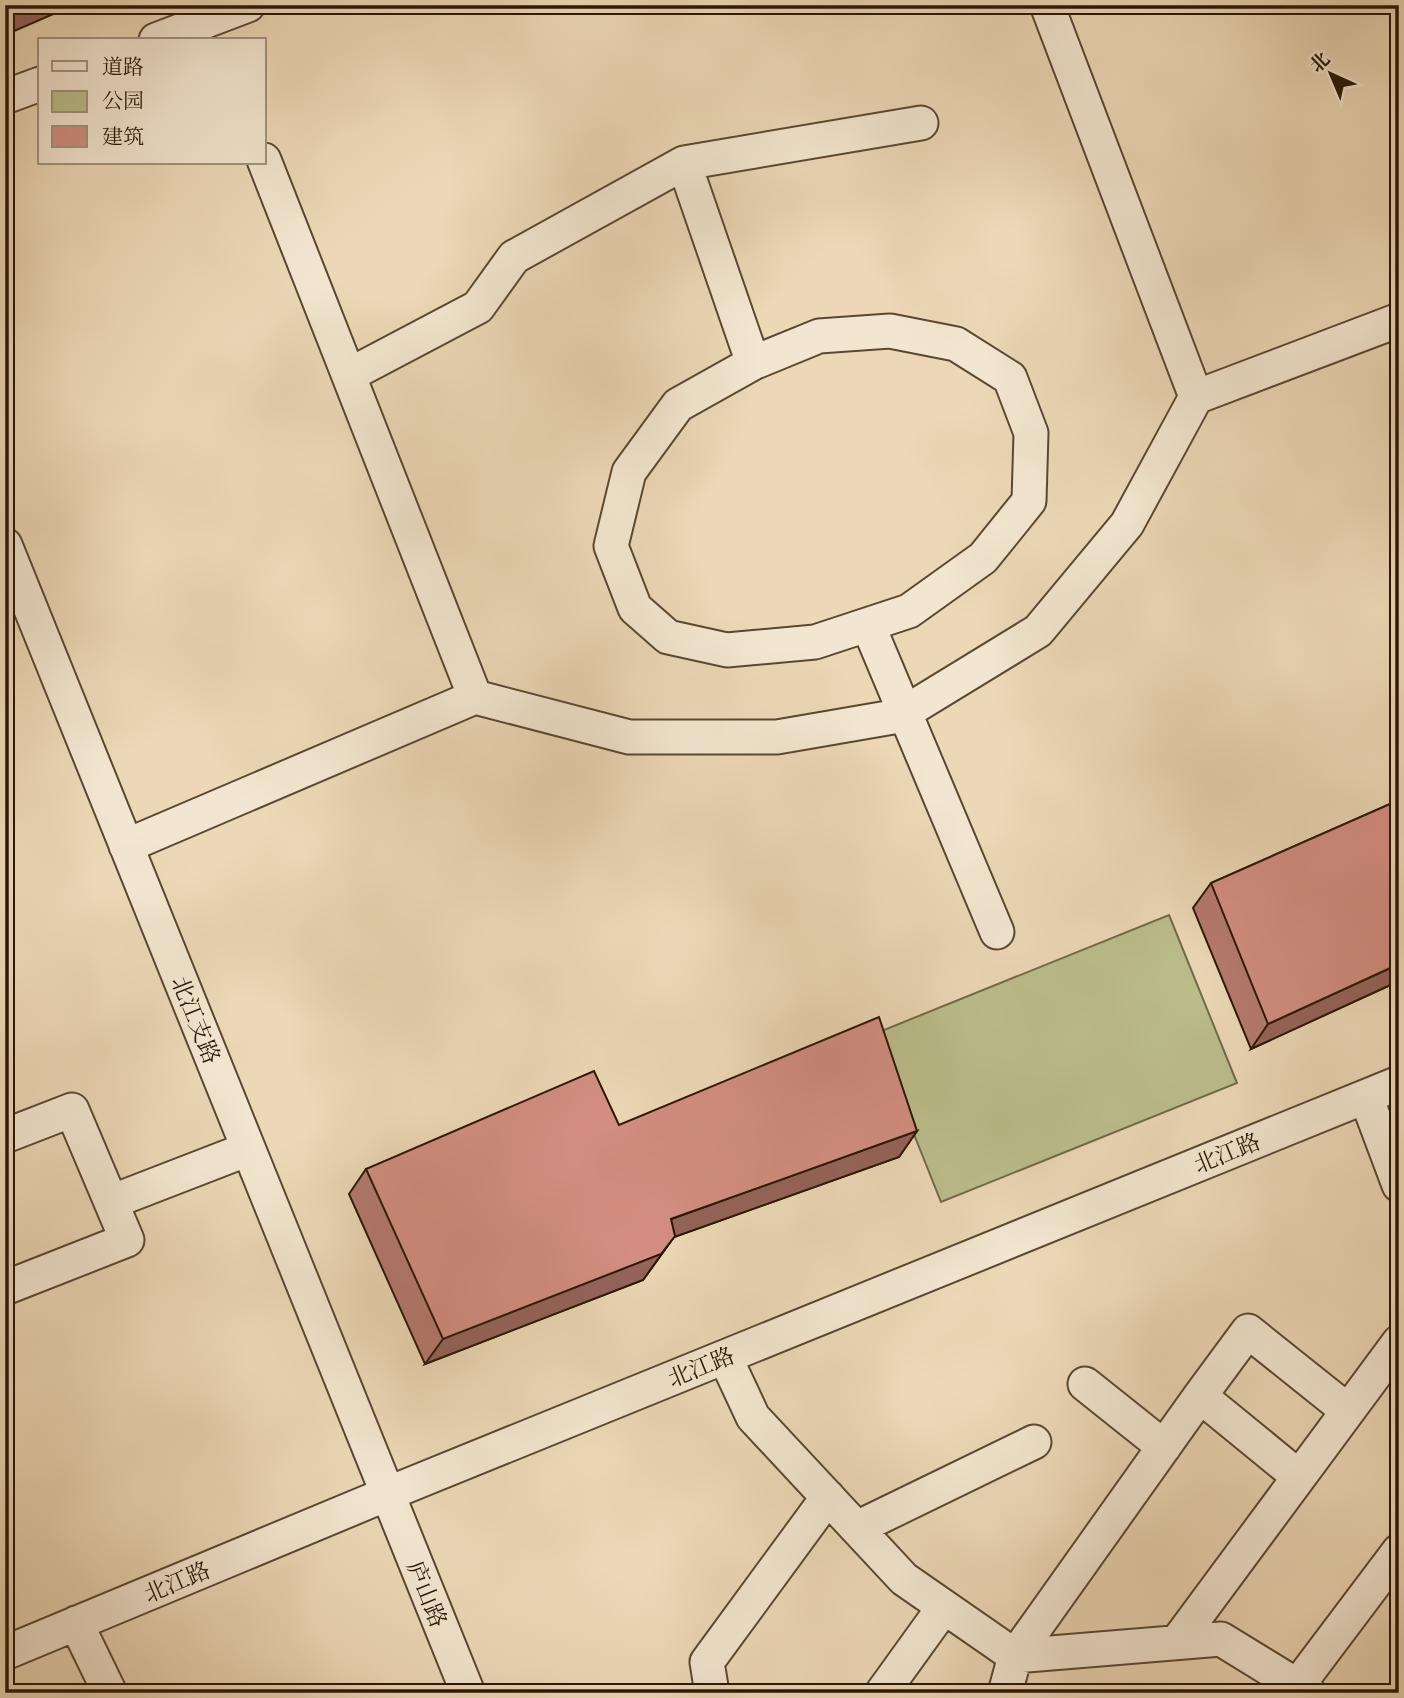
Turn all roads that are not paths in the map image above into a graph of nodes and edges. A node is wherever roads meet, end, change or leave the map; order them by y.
1 (248, 5) edge
2 (1047, 5) edge
3 (214, 30) edge
4 (168, 38) edge
5 (38, 85) edge
6 (5, 97) edge
7 (921, 122) dead end
8 (684, 163) junction
9 (266, 164) edge
10 (1399, 320) edge
11 (753, 363) junction
12 (349, 376) junction
13 (1196, 397) junction
14 (5, 545) edge
15 (868, 625) junction
16 (475, 697) junction
17 (126, 846) junction
18 (997, 932) dead end
19 (1399, 1083) edge
20 (1366, 1097) junction
21 (5, 1136) edge
22 (248, 1149) junction
23 (1399, 1185) edge
24 (111, 1202) junction
25 (5, 1288) edge
26 (1399, 1342) edge
27 (725, 1357) junction
28 (1085, 1384) dead end
29 (1200, 1396) junction
30 (1348, 1410) junction
31 (1034, 1442) dead end
32 (1164, 1447) junction
33 (1299, 1477) junction
34 (387, 1494) junction
35 (828, 1497) junction
36 (857, 1528) junction
37 (1399, 1551) edge
38 (944, 1607) junction
39 (76, 1623) junction
40 (1177, 1642) junction
41 (5, 1653) edge
42 (1015, 1657) junction
43 (1304, 1689) edge
44 (110, 1693) edge
45 (468, 1693) edge
46 (712, 1693) edge
47 (882, 1693) edge
48 (1005, 1693) edge

1 - 3 street
2 - 13 street
3 - 4 street
5 - 6 street
7 - 8 street
8 - 11 street
8 - 12 street
9 - 12 street
10 - 13 street
11 - 15 street
11 - 15 street
12 - 16 street
13 - 16 street
14 - 17 street, 北江支路
15 - 18 street
16 - 17 street
17 - 22 street, 北江支路
19 - 20 street, 北江路
20 - 23 street
20 - 27 street, 北江路
21 - 24 street
22 - 24 street
22 - 34 street, 北江支路
24 - 25 street
26 - 30 street
27 - 34 street, 北江路
27 - 35 street
28 - 32 street
29 - 30 street
29 - 32 street
29 - 33 street
30 - 33 street
31 - 36 street
32 - 42 street
33 - 40 street
34 - 39 street, 北江路
34 - 45 street, 庐山路
35 - 36 street
35 - 46 street
36 - 38 street
37 - 43 street
38 - 42 street
38 - 47 street
39 - 41 street, 北江路
39 - 44 street
40 - 42 street
40 - 43 street
42 - 48 street

